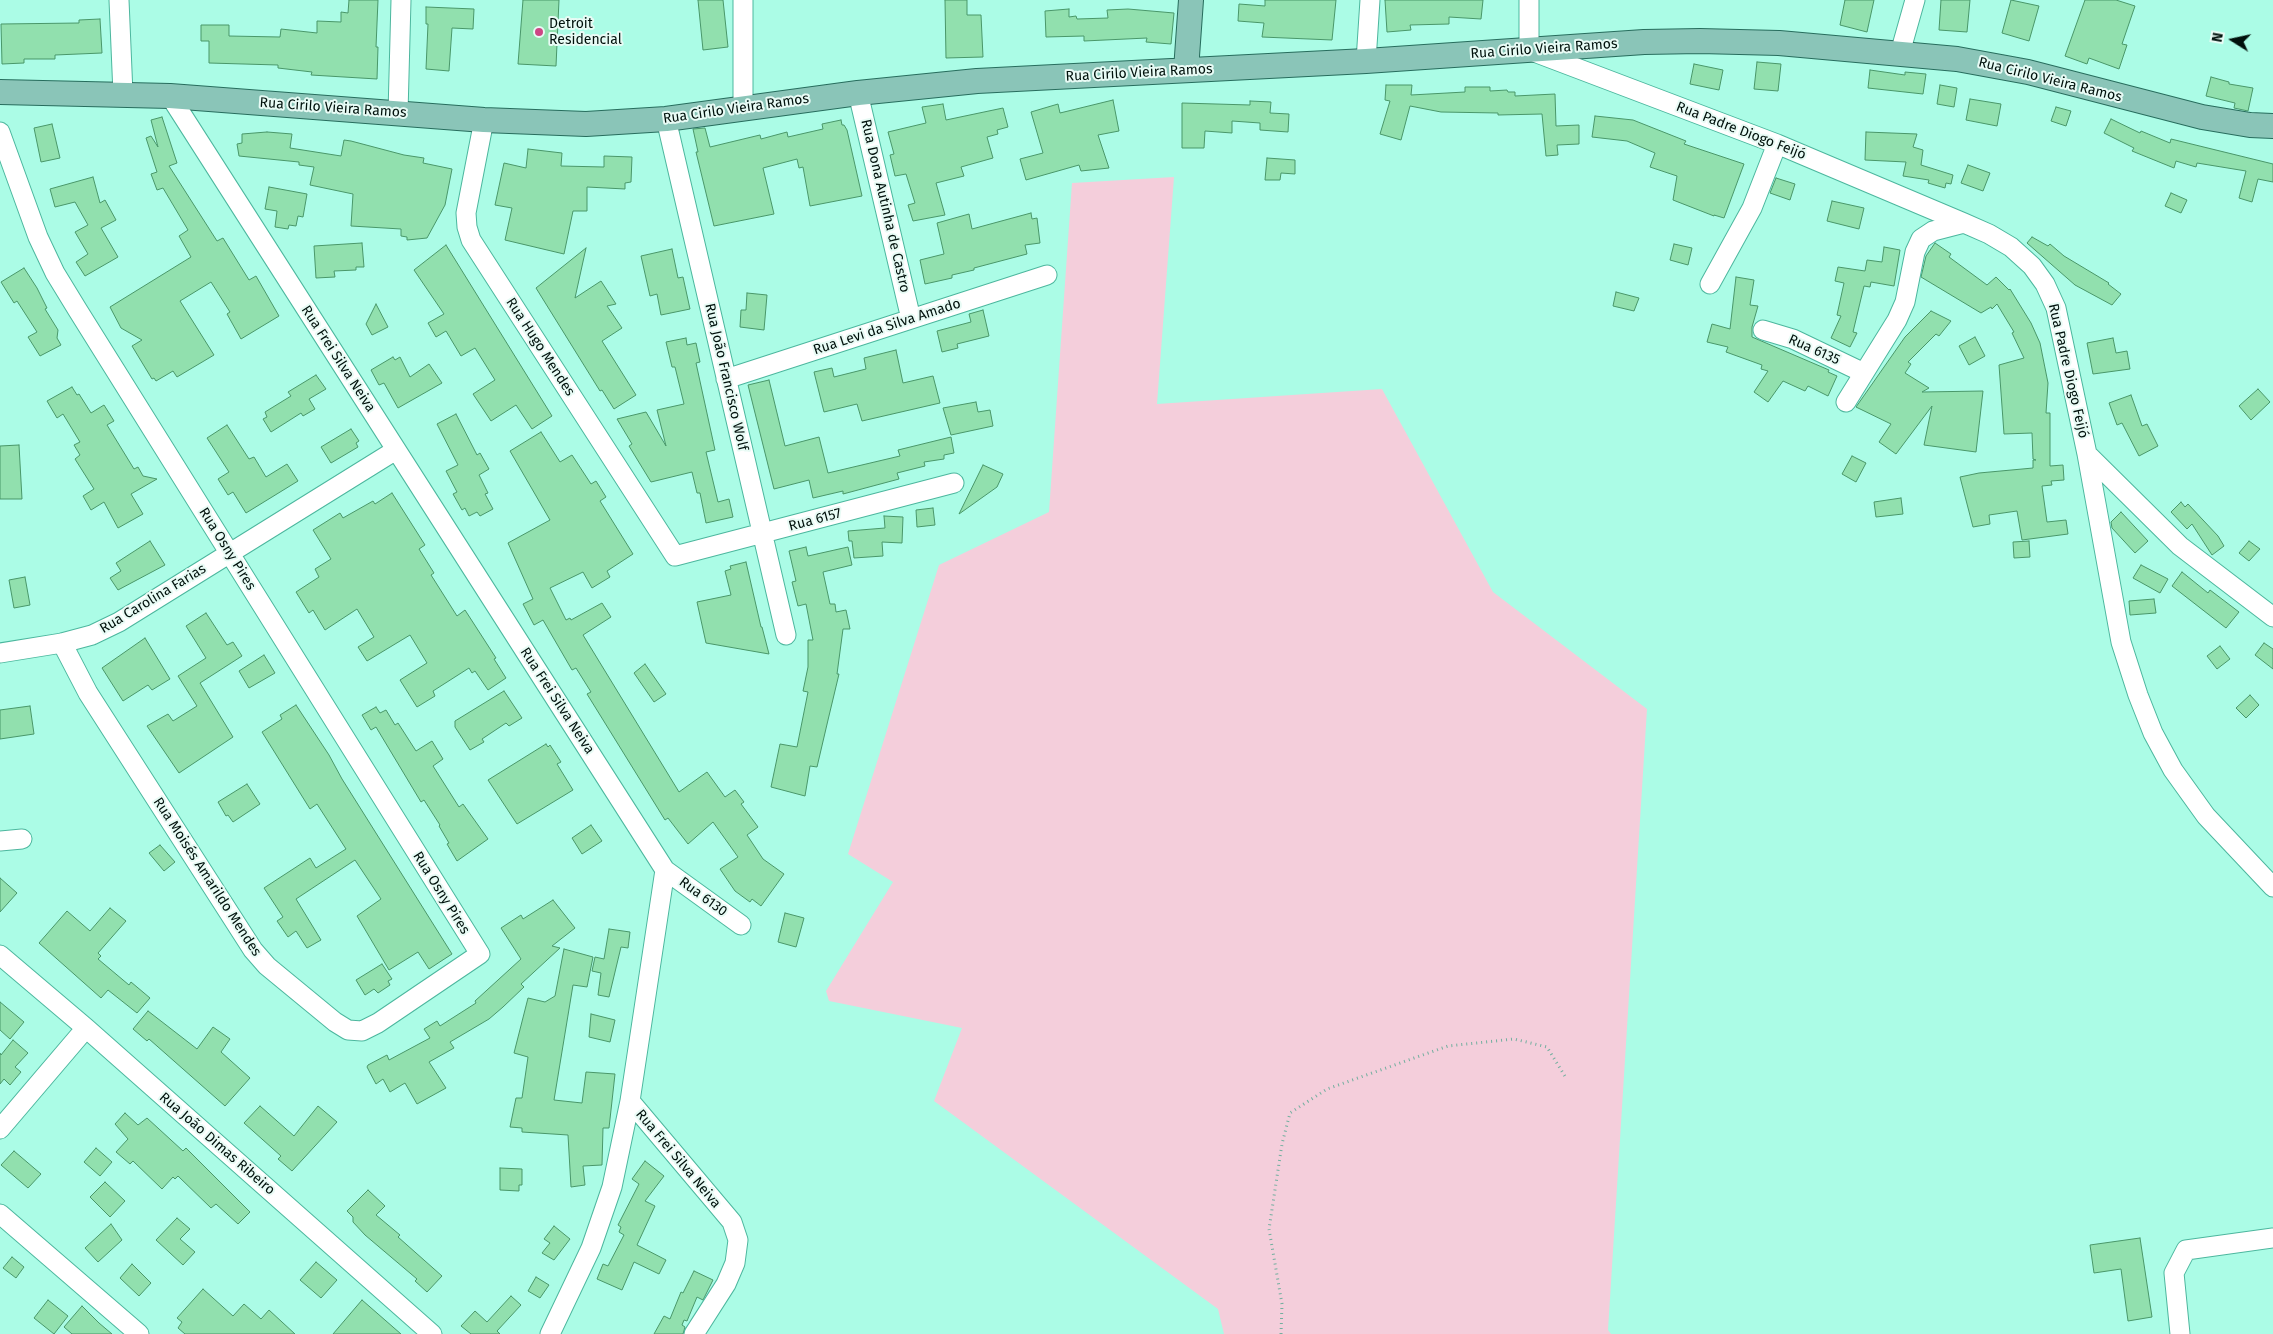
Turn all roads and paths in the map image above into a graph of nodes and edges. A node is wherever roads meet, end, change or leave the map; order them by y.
1 (119, 0) edge
2 (401, 0) edge
3 (743, 0) edge
4 (1191, 0) edge
5 (1370, 0) edge
6 (1529, 0) edge
7 (1915, 0) edge
8 (1529, 50) junction
9 (1900, 53) junction
10 (1366, 61) junction
11 (1186, 70) junction
12 (0, 92) edge
13 (858, 93) junction
14 (123, 94) junction
15 (170, 96) junction
16 (743, 108) junction
17 (398, 113) junction
18 (666, 119) junction
19 (484, 120) junction
20 (2273, 126) edge
21 (0, 132) edge
22 (1776, 144) junction
23 (1964, 223) junction
24 (1047, 275) dead end
25 (1710, 284) dead end
26 (911, 319) junction
27 (1763, 330) dead end
28 (1864, 373) junction
29 (726, 379) junction
30 (1846, 402) dead end
31 (396, 450) junction
32 (2086, 454) junction
33 (954, 483) dead end
34 (762, 533) junction
35 (229, 554) junction
36 (675, 556) joint
37 (2273, 617) edge
38 (786, 635) dead end
39 (62, 643) junction
40 (0, 653) edge
41 (22, 839) dead end
42 (0, 842) edge
43 (2254, 867) junction
44 (665, 870) junction
45 (2273, 887) edge
46 (2273, 894) edge
47 (741, 925) dead end
48 (480, 954) joint
49 (0, 956) edge
50 (86, 1028) junction
51 (1566, 1078) dead end
52 (630, 1102) junction
53 (0, 1129) edge
54 (0, 1214) edge
55 (2273, 1238) edge
56 (139, 1334) edge
57 (432, 1334) edge
58 (550, 1334) edge
59 (694, 1334) edge
60 (1281, 1334) edge
61 (2180, 1334) edge

1 - 14 street
2 - 17 street
3 - 16 street
4 - 11 main road
5 - 10 street
6 - 8 street
7 - 9 street
8 - 9 main road, Rua Cirilo Vieira Ramos
8 - 10 main road, Rua Cirilo Vieira Ramos
8 - 22 street, Rua Padre Diogo Feijó
9 - 20 main road, Rua Cirilo Vieira Ramos
10 - 11 main road, Rua Cirilo Vieira Ramos
11 - 13 main road, Rua Cirilo Vieira Ramos
12 - 14 main road, Rua Cirilo Vieira Ramos
13 - 16 main road, Rua Cirilo Vieira Ramos
13 - 26 street, Rua Dona Autinha de Castro
14 - 15 main road, Rua Cirilo Vieira Ramos
15 - 17 main road, Rua Cirilo Vieira Ramos
15 - 31 street, Rua Frei Silva Neiva
16 - 18 main road, Rua Cirilo Vieira Ramos
17 - 19 main road, Rua Cirilo Vieira Ramos
18 - 19 main road, Rua Cirilo Vieira Ramos
18 - 29 street, Rua João Francisco Wolf
19 - 36 street, Rua Hugo Mendes
21 - 35 street, Rua Osny Pires
22 - 23 street, Rua Padre Diogo Feijó
22 - 25 street
23 - 28 street
23 - 32 street, Rua Padre Diogo Feijó
24 - 26 street, Rua Levi da Silva Amado
26 - 29 street, Rua Levi da Silva Amado
27 - 28 street, Rua 6135
28 - 30 street
29 - 34 street, Rua João Francisco Wolf
31 - 35 street, Rua Carolina Farias
31 - 44 street, Rua Frei Silva Neiva
32 - 37 street
32 - 43 street, Rua Padre Diogo Feijó
33 - 34 street, Rua 6157
34 - 36 street, Rua 6157
34 - 38 street, Rua João Francisco Wolf
35 - 39 street, Rua Carolina Farias
35 - 48 street, Rua Osny Pires
39 - 40 street, Rua Carolina Farias
39 - 48 street, Rua Moisés Amarildo Mendes
41 - 42 street
43 - 45 street
43 - 46 street
44 - 47 street, Rua 6130
44 - 52 street, Rua Frei Silva Neiva
49 - 50 street, Rua João Dimas Ribeiro
50 - 53 street
50 - 57 street, Rua João Dimas Ribeiro
51 - 60 path
52 - 58 street
52 - 59 street, Rua Frei Silva Neiva
54 - 56 street
55 - 61 street

